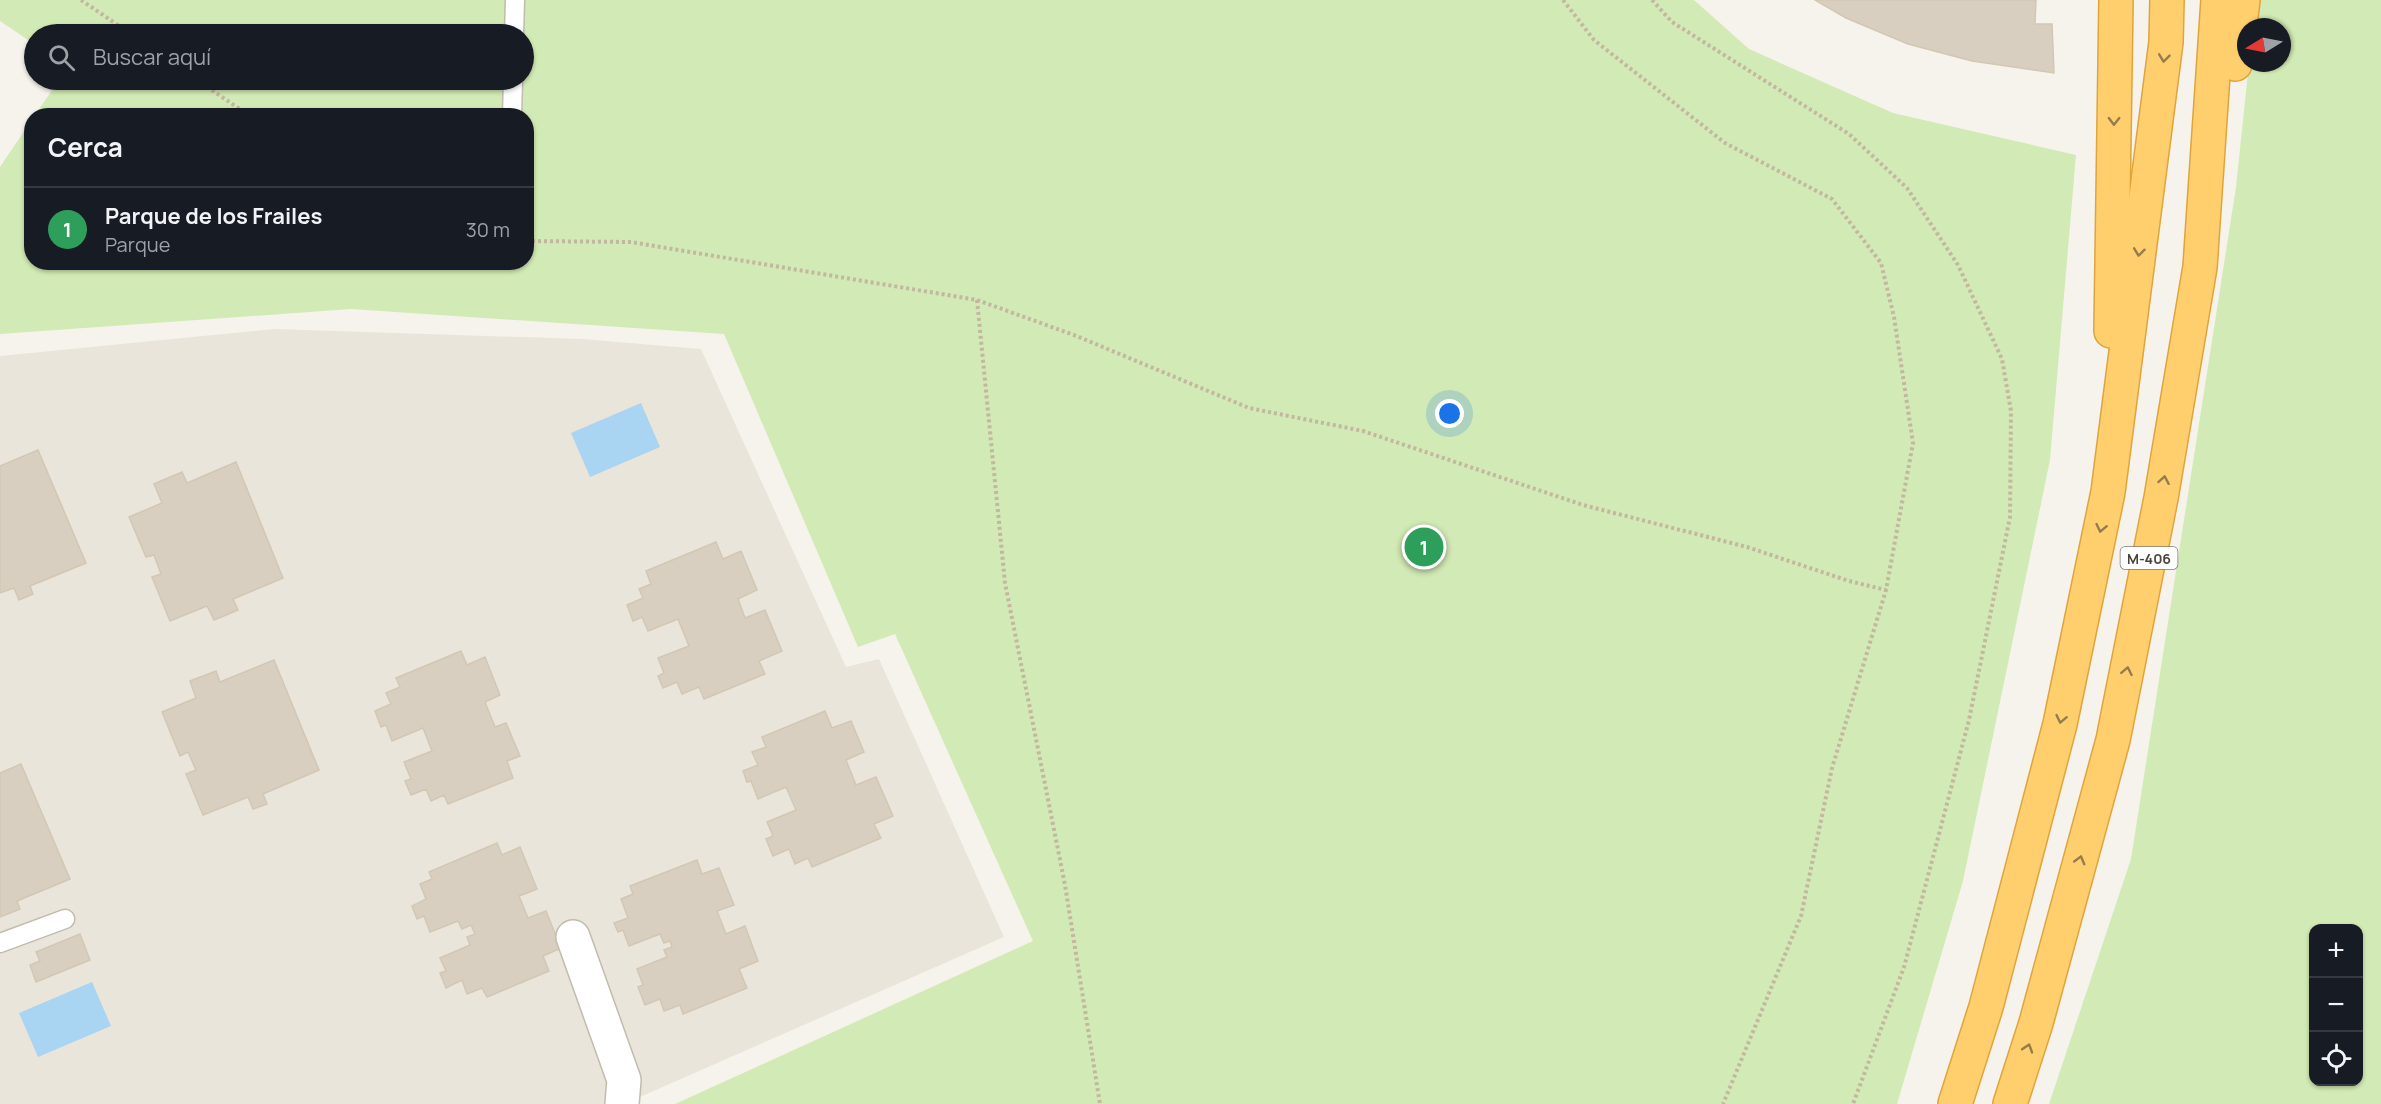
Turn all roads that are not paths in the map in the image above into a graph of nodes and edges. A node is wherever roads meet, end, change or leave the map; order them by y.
1 (514, 0) edge
2 (2116, 0) edge
3 (2167, 0) edge
4 (2218, 0) edge
5 (2243, 0) edge
6 (514, 24) edge
7 (513, 90) edge
8 (512, 108) edge
9 (2200, 267) junction
10 (2108, 492) junction
11 (65, 919) dead end
12 (573, 937) dead end
13 (0, 943) edge
14 (622, 1104) edge
15 (1955, 1104) edge
16 (2010, 1104) edge

1 - 6 lane
2 -> 10 highway
3 -> 10 highway
4 - 9 highway, M-406
5 - 9 highway, M-406
7 - 8 lane
16 -> 9 highway, M-406
10 -> 15 highway
11 - 13 lane
12 - 14 street

